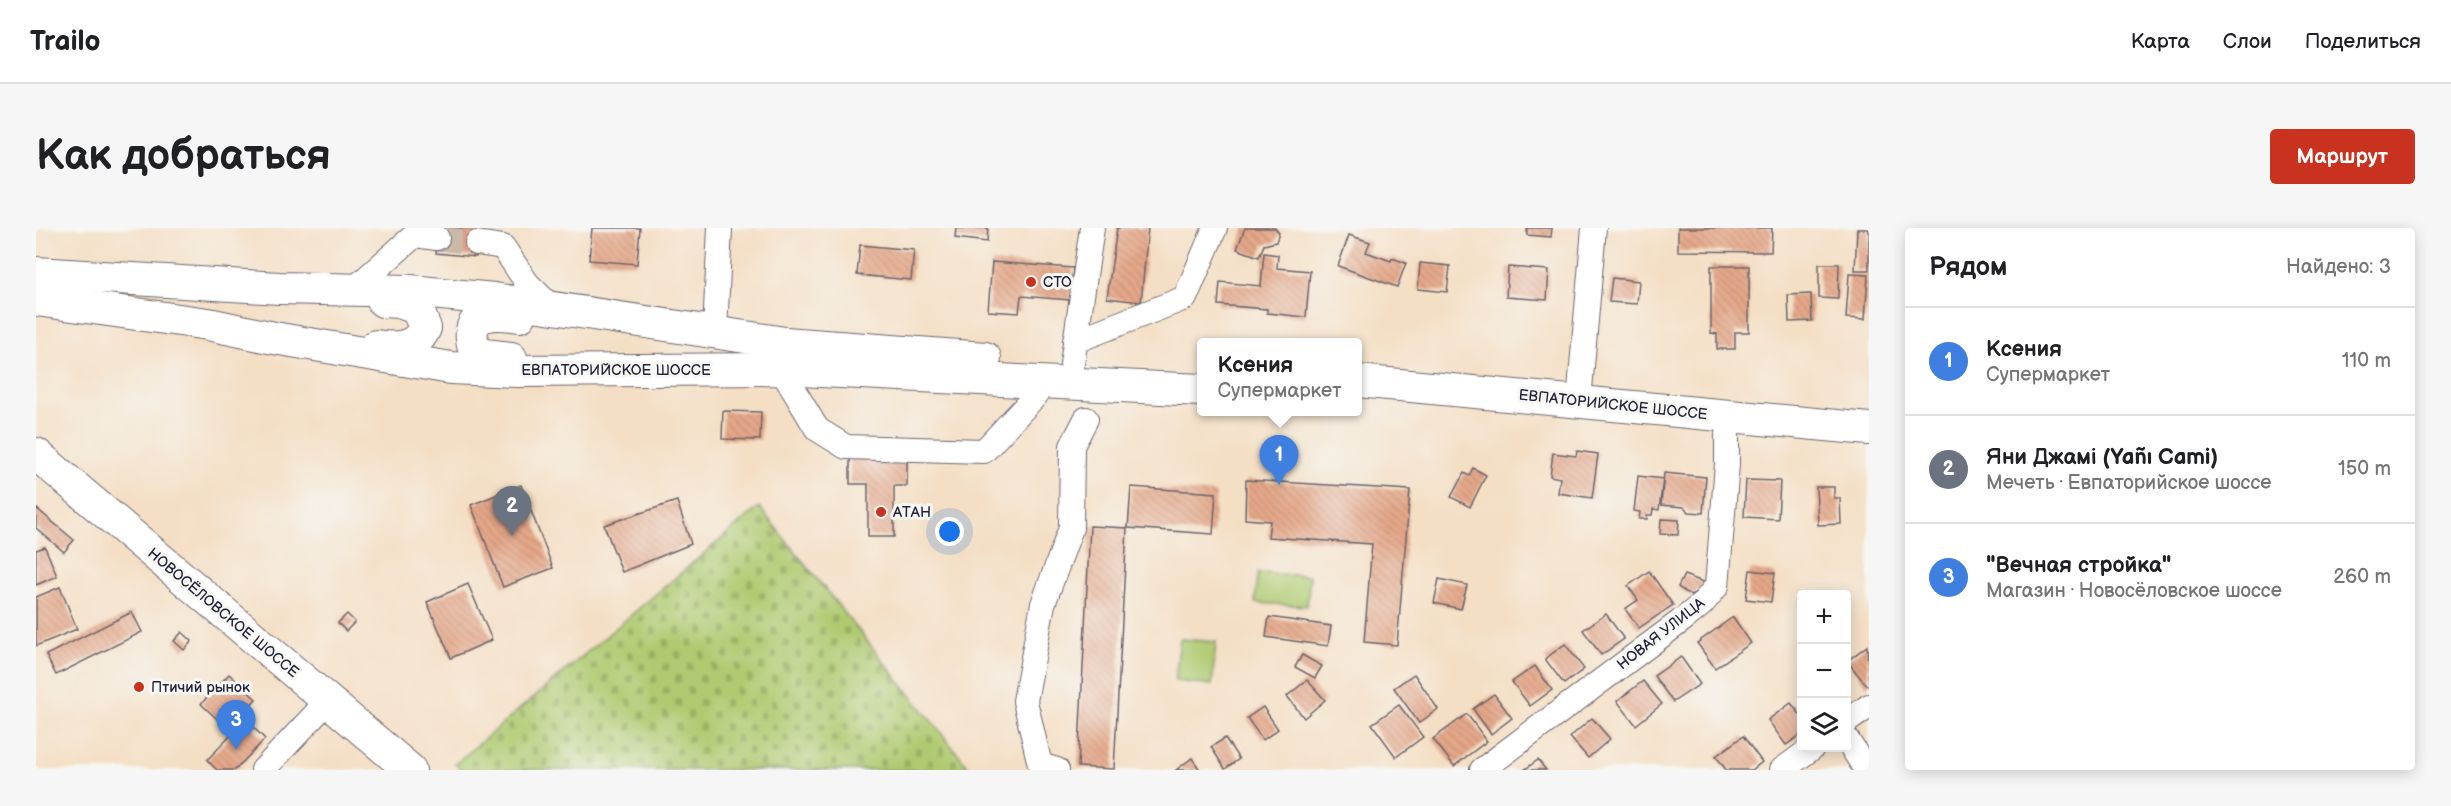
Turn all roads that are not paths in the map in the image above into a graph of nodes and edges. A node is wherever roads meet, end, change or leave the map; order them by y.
1 (720, 228) edge
2 (1092, 228) edge
3 (1215, 228) edge
4 (1594, 228) edge
5 (437, 238) tunnel mouth
6 (477, 243) tunnel mouth
7 (36, 273) edge
8 (292, 288) junction
9 (354, 289) junction
10 (36, 300) edge
11 (552, 308) junction
12 (36, 313) edge
13 (208, 324) junction
14 (716, 331) junction
15 (274, 338) junction
16 (1073, 352) junction
17 (781, 369) junction
18 (607, 370) junction
19 (1197, 371) edge
20 (1042, 381) junction
21 (1362, 382) edge
22 (1197, 390) edge
23 (1579, 400) junction
24 (1362, 402) edge
25 (1086, 419) dead end
26 (1869, 429) edge
27 (1727, 435) junction
28 (1869, 449) edge
29 (36, 454) edge
30 (327, 702) junction
31 (1869, 706) edge
32 (1851, 719) edge
33 (1851, 746) edge
34 (1805, 752) edge
35 (263, 770) edge
36 (410, 770) edge
37 (1056, 770) edge
38 (1482, 770) edge
39 (1782, 770) edge
40 (1866, 770) edge

1 - 14 street
2 - 16 street
3 - 16 street
4 - 23 street
5 - 9 street
6 - 11 street
7 - 8 main road
8 - 9 main road
8 - 15 main road
9 - 11 main road
10 - 13 main road, ЕВПАТОРИЙСКОЕ ШОССЕ
11 - 14 main road
11 - 18 main road
12 - 13 main road
13 - 15 main road, ЕВПАТОРИЙСКОЕ ШОССЕ
14 - 16 main road
15 - 18 main road, ЕВПАТОРИЙСКОЕ ШОССЕ
16 - 19 main road
17 - 18 main road, ЕВПАТОРИЙСКОЕ ШОССЕ
17 - 20 main road, ЕВПАТОРИЙСКОЕ ШОССЕ
17 - 20 street
20 - 22 main road, ЕВПАТОРИЙСКОЕ ШОССЕ
21 - 23 main road, ЕВПАТОРИЙСКОЕ ШОССЕ
23 - 26 main road, ЕВПАТОРИЙСКОЕ ШОССЕ
24 - 27 main road, ЕВПАТОРИЙСКОЕ ШОССЕ
25 - 37 street
27 - 28 main road, ЕВПАТОРИЙСКОЕ ШОССЕ
27 - 38 street, НОВАЯ УЛИЦА
29 - 30 main road, НОВОСЁЛОВСКОЕ ШОССЕ
30 - 35 street
30 - 36 main road, НОВОСЁЛОВСКОЕ ШОССЕ
31 - 32 street
33 - 40 street
34 - 39 street

